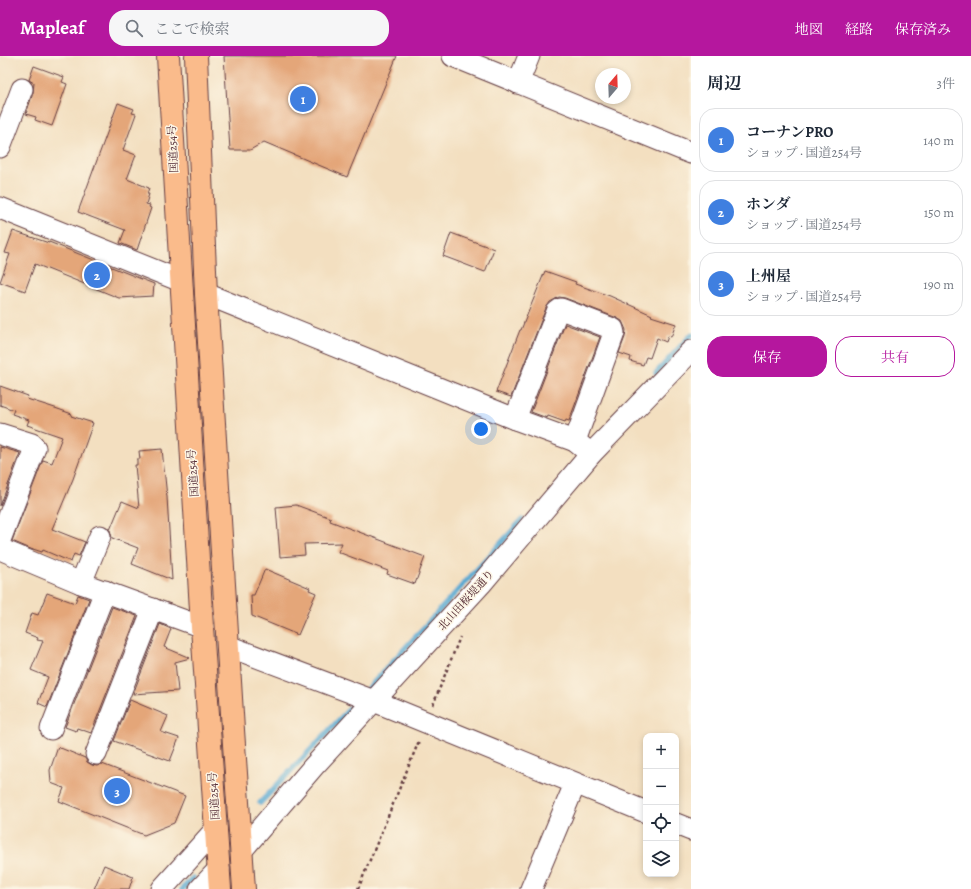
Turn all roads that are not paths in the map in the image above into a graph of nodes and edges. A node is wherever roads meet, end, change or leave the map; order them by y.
1 (168, 56) edge
2 (196, 56) edge
3 (453, 56) edge
4 (529, 56) edge
5 (518, 83) junction
6 (22, 89) dead end
7 (0, 147) edge
8 (691, 153) edge
9 (0, 208) edge
10 (181, 281) junction
11 (206, 294) junction
12 (691, 351) edge
13 (515, 419) junction
14 (0, 434) edge
15 (574, 441) junction
16 (592, 454) junction
17 (100, 536) dead end
18 (0, 540) edge
19 (0, 549) edge
20 (81, 583) junction
21 (105, 591) junction
22 (154, 609) junction
23 (202, 627) junction
24 (228, 646) junction
25 (374, 701) junction
26 (50, 730) dead end
27 (96, 754) dead end
28 (575, 784) junction
29 (643, 811) edge
30 (679, 825) edge
31 (216, 829) junction
32 (691, 830) edge
33 (242, 850) junction
34 (219, 879) edge
35 (162, 889) edge
36 (200, 889) edge
37 (244, 889) edge
38 (531, 889) edge

1 - 10 highway, 国道254号
2 - 11 highway
3 - 5 street
4 - 5 street
5 - 8 street
6 - 7 street
9 - 10 street
10 - 23 highway, 国道254号
11 - 13 street
11 - 24 highway
12 - 16 street, 北山田桜堤通り
13 - 15 street
13 - 15 street
14 - 18 street
15 - 16 street
16 - 25 street, 北山田桜堤通り
17 - 20 street
19 - 20 street
20 - 21 street
21 - 22 street
21 - 26 street
22 - 23 street
22 - 27 street
23 - 31 highway, 国道254号
24 - 25 street
24 - 33 highway
25 - 28 street
25 - 33 street, 北山田桜堤通り
28 - 29 street
28 - 38 street
30 - 32 street
31 - 34 highway, 国道254号
31 - 35 street
33 - 37 highway
34 - 36 street

